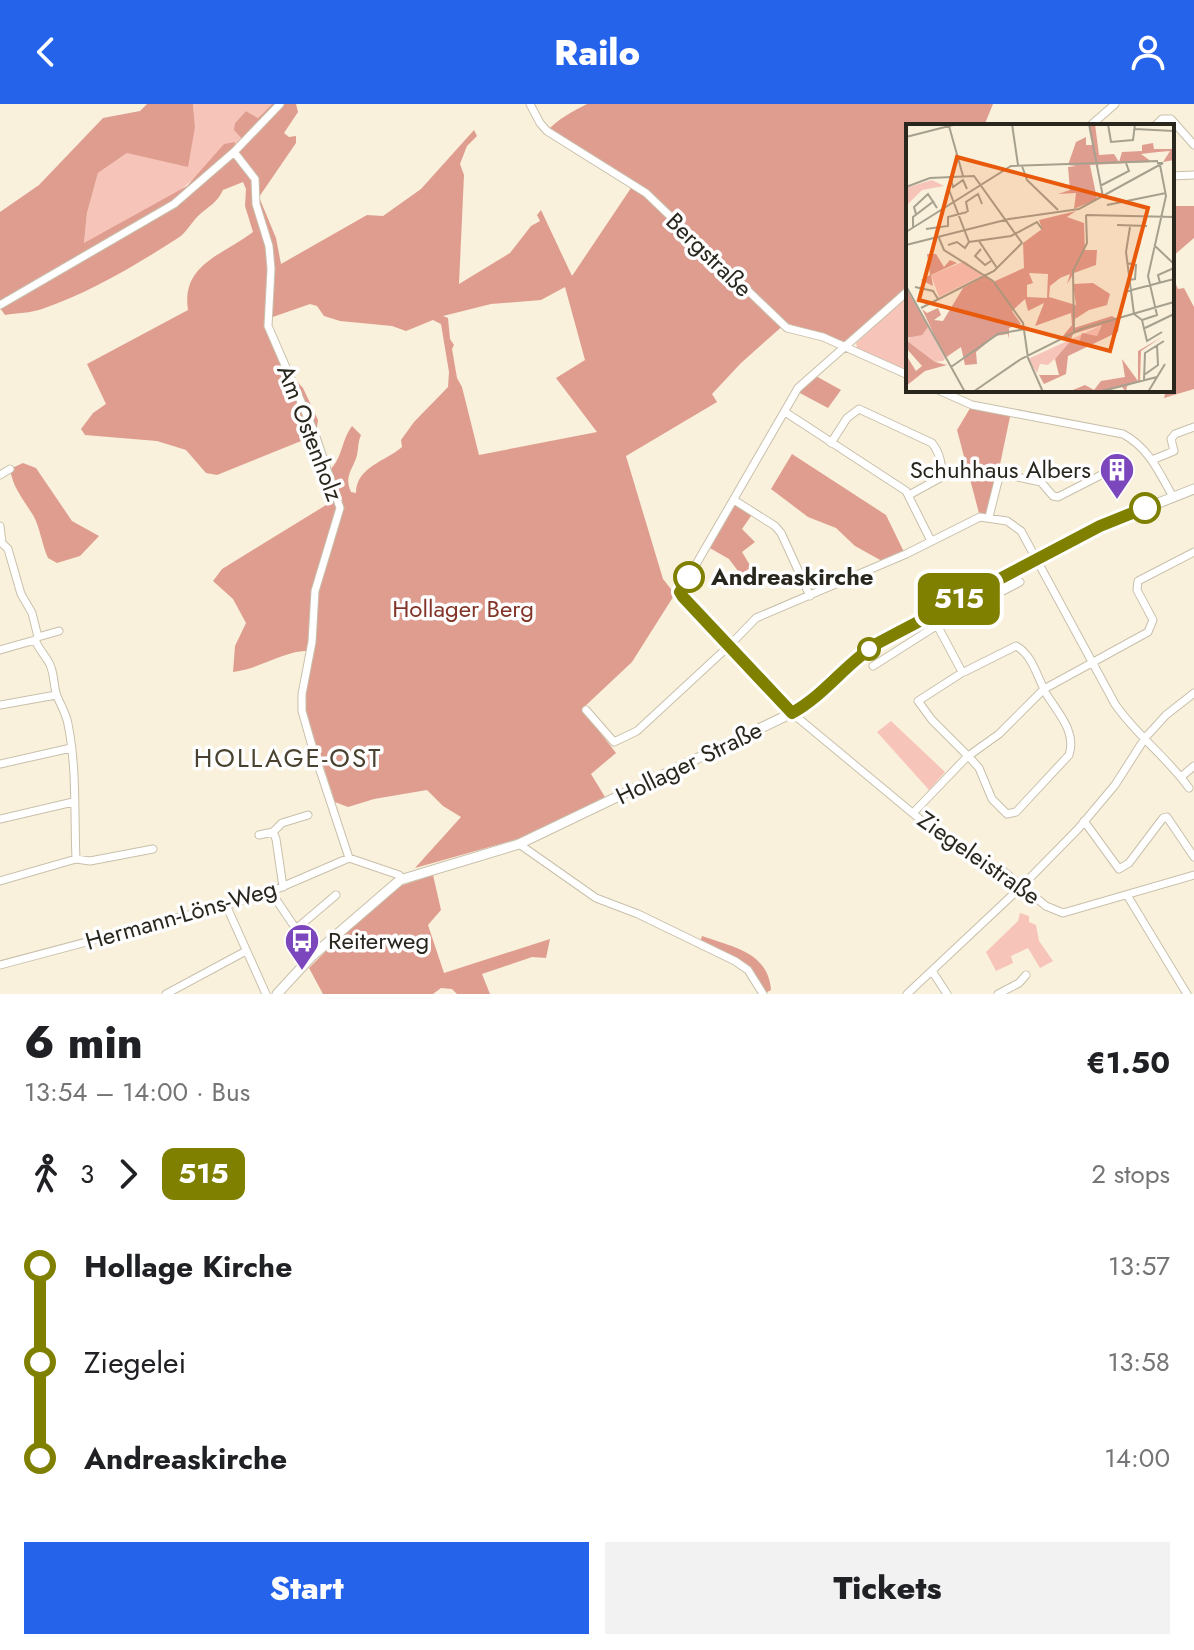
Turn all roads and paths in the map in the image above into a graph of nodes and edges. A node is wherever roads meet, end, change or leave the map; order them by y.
1 (280, 104) edge
2 (530, 104) edge
3 (1115, 104) edge
4 (1092, 124) edge
5 (1157, 124) edge
6 (1194, 145) edge
7 (234, 152) junction
8 (1194, 175) edge
9 (1174, 176) edge
10 (906, 293) edge
11 (0, 305) edge
12 (846, 346) junction
13 (906, 374) edge
14 (943, 392) edge
15 (785, 412) junction
16 (1194, 427) edge
17 (831, 443) junction
18 (1152, 460) junction
19 (1106, 468) dead end
20 (10, 469) dead end
21 (0, 475) edge
22 (1194, 489) edge
23 (909, 495) junction
24 (1173, 497) junction
25 (734, 500) junction
26 (989, 517) junction
27 (0, 526) edge
28 (931, 541) junction
29 (1, 544) edge
30 (1194, 552) edge
31 (1037, 558) junction
32 (1020, 582) dead end
33 (810, 596) junction
34 (930, 614) junction
35 (937, 626) junction
36 (59, 631) dead end
37 (37, 639) junction
38 (730, 645) junction
39 (0, 650) edge
40 (1092, 661) junction
41 (873, 666) dead end
42 (962, 672) junction
43 (1044, 690) junction
44 (1194, 693) edge
45 (56, 695) junction
46 (0, 705) edge
47 (586, 710) dead end
48 (792, 713) junction
49 (1145, 738) junction
50 (71, 748) junction
51 (968, 757) junction
52 (0, 764) edge
53 (1194, 766) edge
54 (1181, 777) junction
55 (1189, 788) dead end
56 (73, 802) junction
57 (913, 813) junction
58 (308, 815) dead end
59 (0, 819) edge
60 (1084, 821) junction
61 (273, 832) junction
62 (259, 835) dead end
63 (519, 844) junction
64 (153, 849) dead end
65 (1194, 857) edge
66 (349, 858) junction
67 (76, 859) junction
68 (1194, 875) edge
69 (403, 879) junction
70 (0, 881) edge
71 (1022, 886) junction
72 (283, 887) junction
73 (271, 892) junction
74 (336, 895) dead end
75 (1127, 895) junction
76 (226, 905) junction
77 (246, 951) junction
78 (0, 965) edge
79 (932, 971) junction
80 (1026, 975) dead end
81 (282, 992) edge
82 (166, 994) edge
83 (266, 994) edge
84 (763, 994) edge
85 (907, 994) edge
86 (947, 994) edge
87 (998, 994) edge
88 (1187, 994) edge

1 - 7 street
2 - 12 street, Bergstraße
3 - 4 street
5 - 6 street
7 - 11 street
7 - 66 street, Am Ostenholz
8 - 9 street
10 - 12 street
12 - 13 street, Bergstraße
12 - 15 street
14 - 18 street
15 - 17 street
15 - 25 street
16 - 18 street
17 - 23 street
17 - 23 street
18 - 24 street
19 - 26 street
20 - 21 street
22 - 24 main road, Hollager Straße
23 - 28 street
24 - 31 main road, Hollager Straße
25 - 33 street
25 - 38 street, Ziegeleistraße
26 - 28 street
26 - 31 street
27 - 29 street
28 - 33 street
29 - 37 street
30 - 40 street
31 - 34 main road, Hollager Straße
31 - 40 street
32 - 35 street
33 - 38 street
34 - 35 street
34 - 48 main road, Hollager Straße
35 - 41 street
35 - 42 street
36 - 37 street
37 - 39 street
37 - 45 street
38 - 47 street
38 - 48 street, Ziegeleistraße
40 - 43 street
40 - 49 street
42 - 43 street
42 - 51 street
43 - 51 street
43 - 51 street
44 - 49 street
45 - 46 street
45 - 50 street
48 - 57 street, Ziegeleistraße
48 - 63 main road, Hollager Straße
49 - 54 street
49 - 60 street
50 - 52 street
50 - 56 street
51 - 57 street
53 - 54 street
54 - 55 street
56 - 59 street
56 - 67 street
57 - 71 street, Ziegeleistraße
58 - 61 street
60 - 65 street
60 - 71 street
61 - 62 street
61 - 72 street
63 - 69 main road, Hollager Straße
63 - 84 street
64 - 67 street
66 - 69 street
66 - 72 street, Hermann-Löns-Weg
67 - 70 street
68 - 75 street, Ziegeleistraße
69 - 81 main road, Hollager Straße
71 - 75 street, Ziegeleistraße
71 - 79 street
72 - 73 street, Hermann-Löns-Weg
73 - 74 street
73 - 76 street, Hermann-Löns-Weg
75 - 88 street
76 - 77 street
76 - 78 street, Hermann-Löns-Weg
77 - 82 street
77 - 83 street
79 - 85 street
79 - 86 street
80 - 87 street

